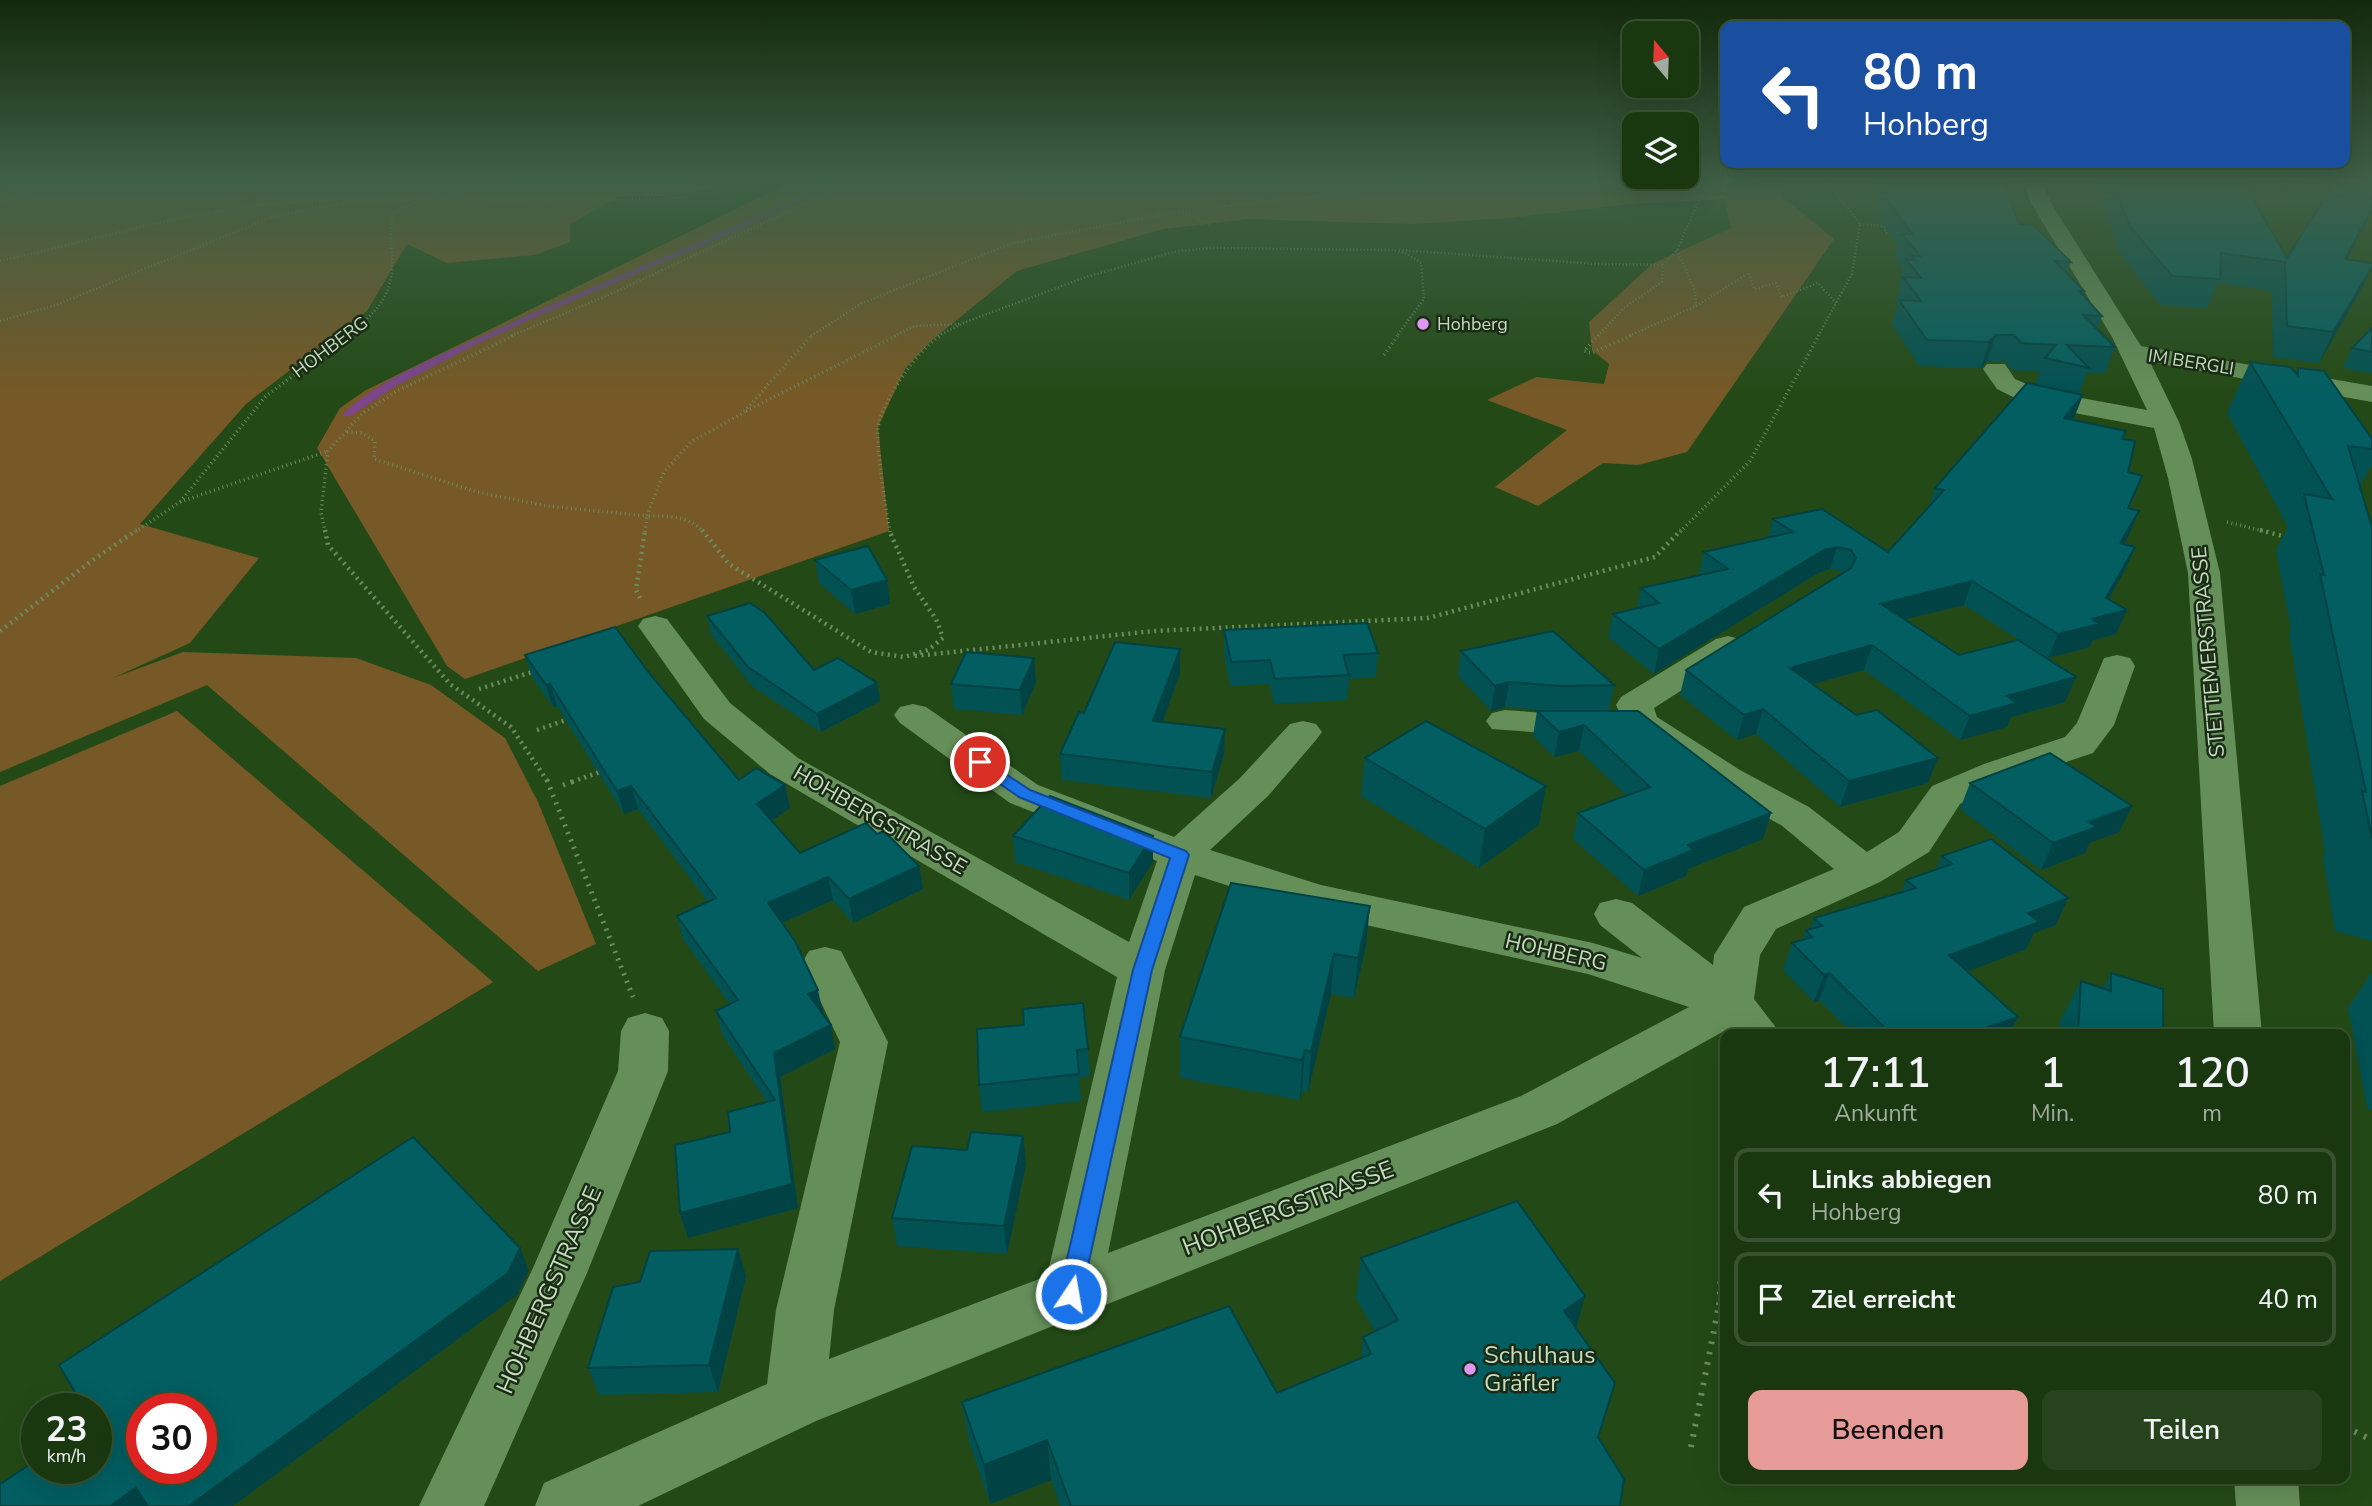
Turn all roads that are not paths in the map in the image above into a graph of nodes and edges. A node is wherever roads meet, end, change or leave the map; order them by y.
1 (2072, 252) edge
2 (2134, 352) junction
3 (1996, 369) dead end
4 (2372, 394) edge
5 (2165, 422) junction
6 (1762, 625) edge
7 (655, 626) road end
8 (2117, 666) dead end
9 (913, 715) dead end
10 (1505, 721) dead end
11 (1641, 723) junction
12 (1303, 732) dead end
13 (1180, 855) junction
14 (1865, 872) junction
15 (1616, 914) dead end
16 (825, 963) dead end
17 (1142, 970) junction
18 (1743, 1019) edge
19 (2238, 1029) edge
20 (645, 1031) road end
21 (1071, 1294) junction
22 (795, 1401) junction
23 (2266, 1484) edge
24 (451, 1506) edge
25 (567, 1506) edge
26 (2268, 1506) edge

1 - 2 street, STETTEMERSTRASSE
2 - 4 street, IM BERGLI
2 - 5 street, STETTEMERSTRASSE
3 - 5 street
5 - 19 street, STETTEMERSTRASSE
6 - 11 street
7 - 17 street, HOHBERGSTRASSE
8 - 14 street
9 - 13 street, HOHBERG
10 - 11 street
11 - 14 street
12 - 13 street
13 - 17 street
13 - 18 street, HOHBERG
14 - 18 street
15 - 18 street
16 - 22 street
17 - 21 street
18 - 21 street, HOHBERGSTRASSE
20 - 24 street, HOHBERGSTRASSE
21 - 22 street, HOHBERGSTRASSE
22 - 25 street, HOHBERGSTRASSE
23 - 26 street

